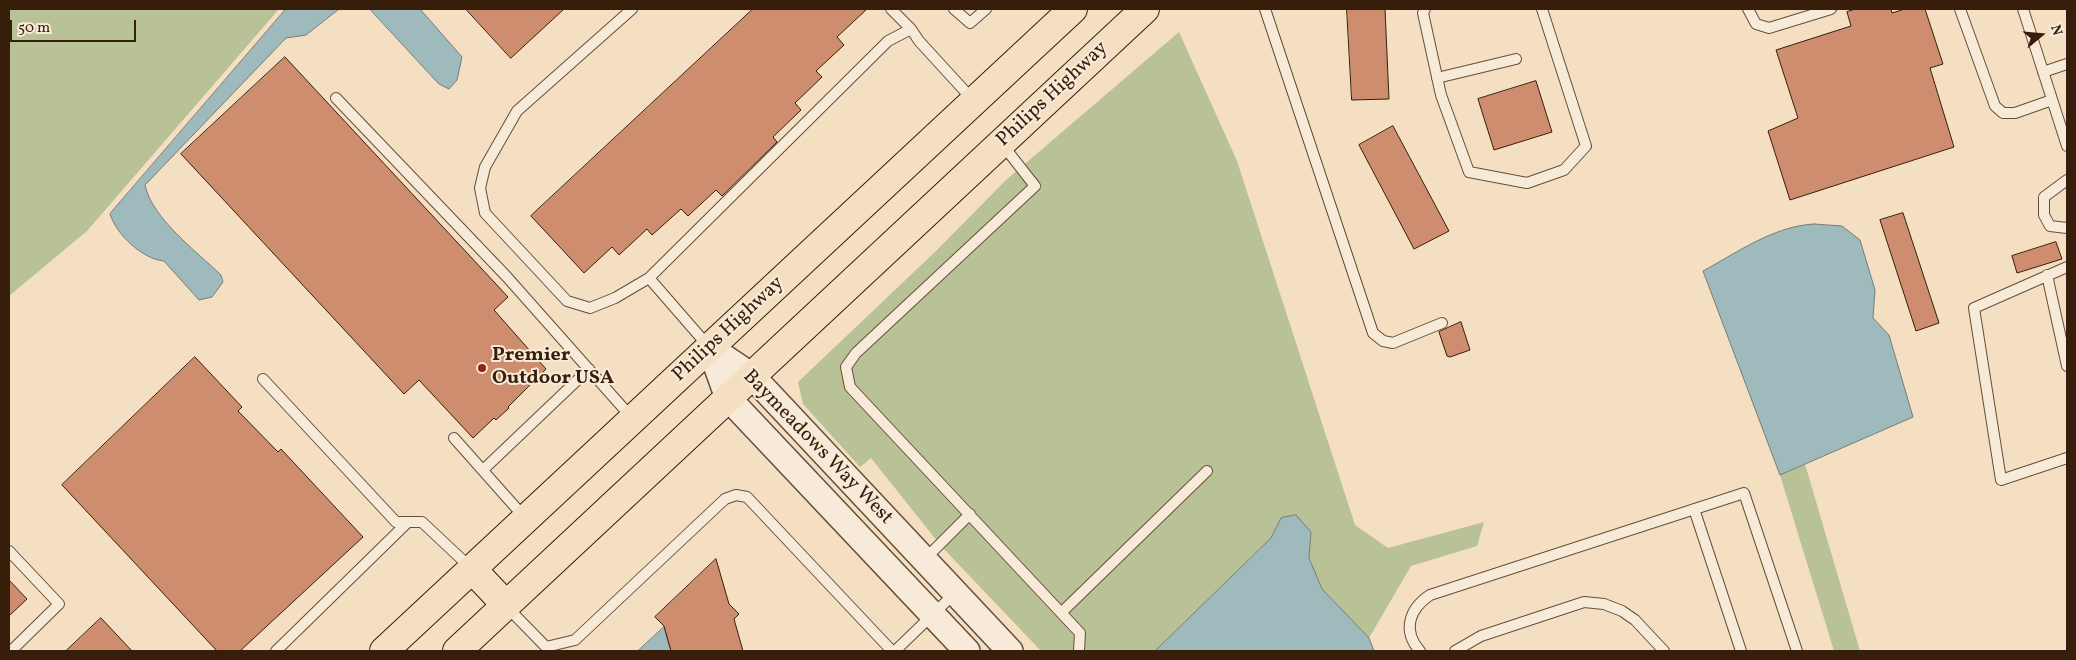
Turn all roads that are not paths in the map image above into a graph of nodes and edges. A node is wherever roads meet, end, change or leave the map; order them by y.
1 (632, 9) edge
2 (891, 9) edge
3 (907, 9) edge
4 (954, 9) edge
5 (986, 9) edge
6 (1073, 9) edge
7 (1145, 9) edge
8 (1265, 9) edge
9 (1425, 9) edge
10 (1542, 9) edge
11 (1748, 9) edge
12 (1831, 9) edge
13 (1960, 9) edge
14 (2022, 9) edge
15 (899, 17) junction
16 (911, 29) junction
17 (1516, 59) dead end
18 (2067, 64) edge
19 (2043, 72) junction
20 (1437, 78) junction
21 (336, 98) dead end
22 (2052, 100) junction
23 (975, 101) junction
24 (1001, 143) junction
25 (2067, 146) edge
26 (2067, 180) edge
27 (2067, 228) edge
28 (2067, 267) edge
29 (2047, 275) junction
30 (649, 278) junction
31 (1442, 323) dead end
32 (710, 348) junction
33 (2067, 366) edge
34 (589, 369) junction
35 (752, 376) junction
36 (263, 379) dead end
37 (728, 398) junction
38 (633, 419) junction
39 (454, 438) dead end
40 (2067, 458) edge
41 (483, 470) junction
42 (1207, 472) dead end
43 (1694, 509) junction
44 (970, 514) junction
45 (526, 519) junction
46 (408, 522) junction
47 (9, 551) edge
48 (924, 560) junction
49 (472, 569) junction
50 (955, 593) junction
51 (506, 605) junction
52 (1062, 612) junction
53 (933, 614) junction
54 (546, 649) edge
55 (11, 651) edge
56 (276, 651) edge
57 (384, 651) edge
58 (457, 651) edge
59 (894, 651) edge
60 (967, 651) edge
61 (1010, 651) edge
62 (1079, 651) edge
63 (1420, 651) edge
64 (1455, 651) edge
65 (1664, 651) edge
66 (1741, 651) edge
67 (1797, 651) edge

1 - 30 lane
2 - 15 lane
3 - 15 lane
4 - 5 lane
6 - 23 main road, Philips Highway
7 - 24 main road, Philips Highway
8 - 31 lane
9 - 20 lane
10 - 20 lane
11 - 12 lane
13 - 22 lane
14 - 19 lane
15 - 16 lane
16 - 23 lane
16 - 30 lane
17 - 20 lane
18 - 19 lane
19 - 22 lane
21 - 34 lane
22 - 25 lane
23 - 32 main road, Philips Highway
24 - 35 main road, Philips Highway
24 - 44 lane
26 - 27 lane
28 - 29 lane
29 - 33 lane
29 - 40 lane
30 - 32 lane
32 - 35 street, Baymeadows Way West
32 - 37 street, Baymeadows Way West
32 - 38 main road, Philips Highway
34 - 38 lane
34 - 41 lane
35 - 37 main road, Philips Highway
35 - 48 street, Baymeadows Way West
36 - 46 lane
37 - 51 main road, Philips Highway
37 - 53 street, Baymeadows Way West
38 - 45 main road, Philips Highway
39 - 41 lane
41 - 45 lane
42 - 52 lane
43 - 63 lane
43 - 66 lane
43 - 67 lane
44 - 48 lane
44 - 52 lane
45 - 49 main road, Philips Highway
46 - 49 lane
46 - 56 lane
47 - 55 lane
48 - 50 street, Baymeadows Way West
49 - 51 main road
49 - 57 main road, Philips Highway
50 - 53 lane
50 - 61 street, Baymeadows Way West
51 - 54 lane
51 - 58 main road, Philips Highway
52 - 62 lane
53 - 59 lane
53 - 60 street, Baymeadows Way West
54 - 59 lane
64 - 65 lane

